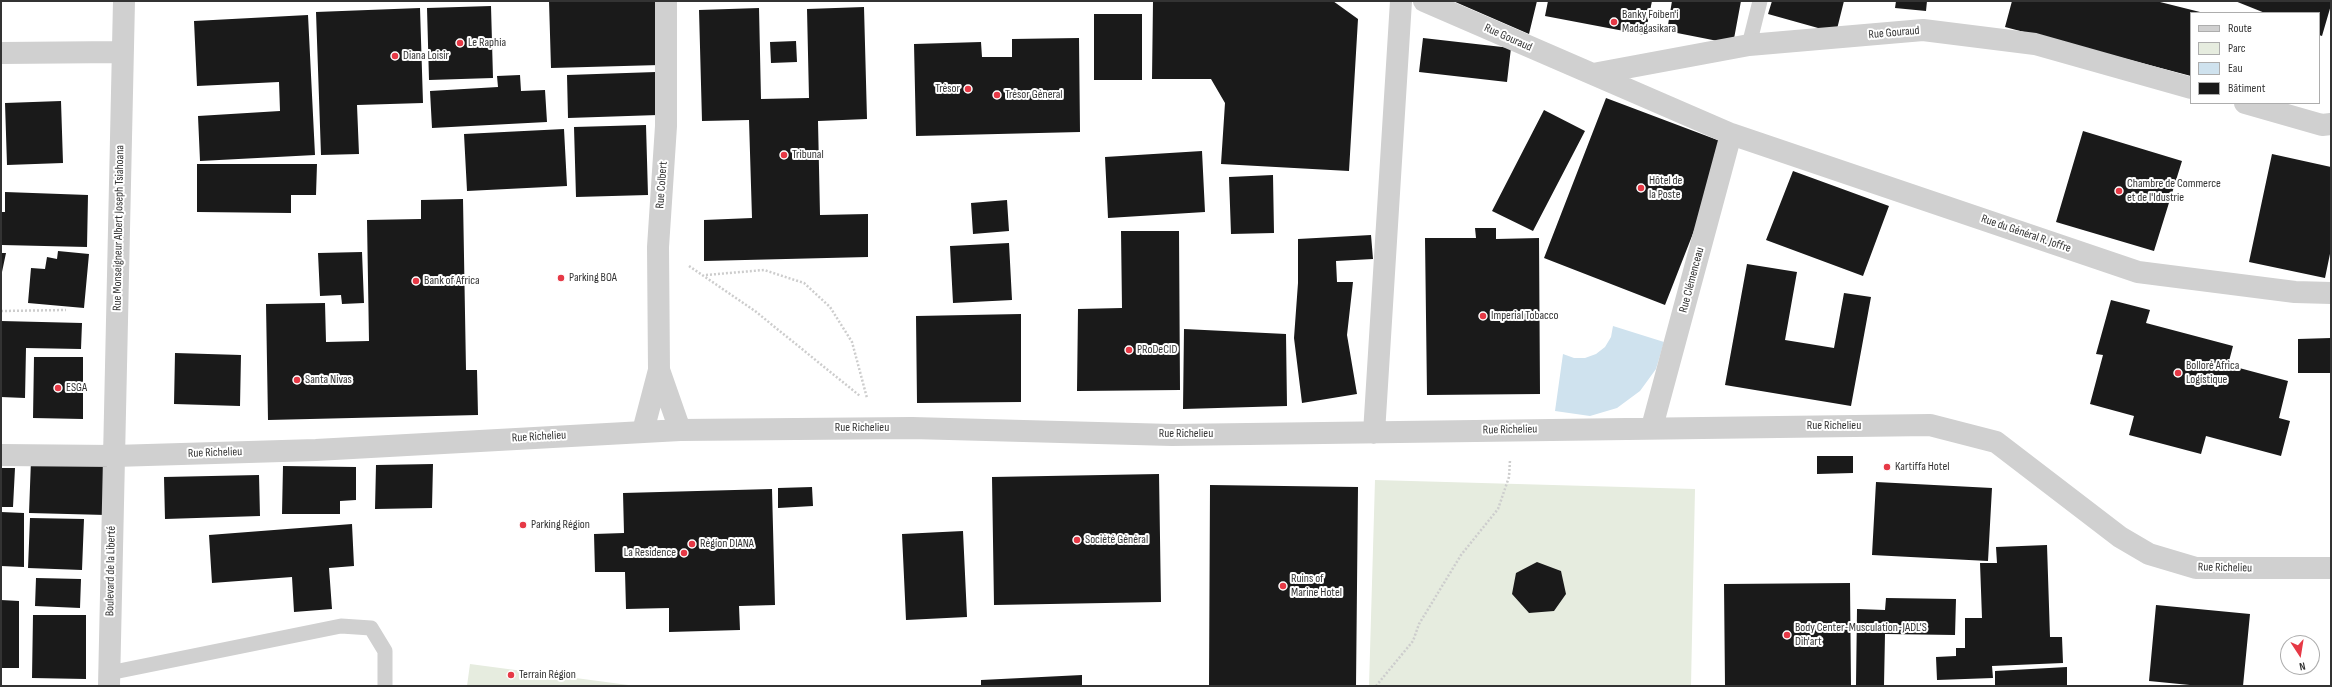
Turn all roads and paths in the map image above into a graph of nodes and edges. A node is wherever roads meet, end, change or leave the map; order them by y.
1 (124, 1) edge
2 (666, 1) edge
3 (1400, 1) edge
4 (1424, 1) edge
5 (1760, 1) edge
6 (1749, 46) junction
7 (122, 52) junction
8 (1, 53) edge
9 (1593, 74) junction
10 (2190, 88) edge
11 (2248, 104) edge
12 (2331, 124) edge
13 (1731, 134) junction
14 (705, 275) dead end
15 (714, 282) dead end
16 (2331, 293) edge
17 (66, 310) dead end
18 (1, 311) edge
19 (659, 370) junction
20 (1652, 427) junction
21 (680, 430) junction
22 (643, 431) junction
23 (1374, 433) junction
24 (1, 455) edge
25 (114, 456) junction
26 (1505, 488) dead end
27 (2331, 568) edge
28 (109, 679) edge
29 (385, 686) edge
30 (1376, 686) edge

1 - 7 street, Rue Monseigneur Albert Joseph Tsiahoana
2 - 19 street, Rue Colbert
3 - 23 street
4 - 9 street, Rue Gouraud
5 - 6 lane
6 - 9 street, Rue Gouraud
6 - 10 street, Rue Gouraud
7 - 8 street
7 - 25 street, Rue Monseigneur Albert Joseph Tsiahoana
9 - 13 street, Rue Gouraud
11 - 12 street
13 - 16 street, Rue du Général R. Joffre
13 - 20 street, Rue Clémenceau
14 - 15 path
17 - 18 path
19 - 21 street, Rue Colbert
19 - 22 street, Rue Colbert
20 - 23 street, Rue Richelieu
20 - 27 street, Rue Richelieu
21 - 22 street, Rue Richelieu
21 - 23 street, Rue Richelieu
22 - 25 street, Rue Richelieu
24 - 25 street, Rue Richelieu
25 - 28 street, Boulevard de la Liberté
26 - 30 path
28 - 29 lane

